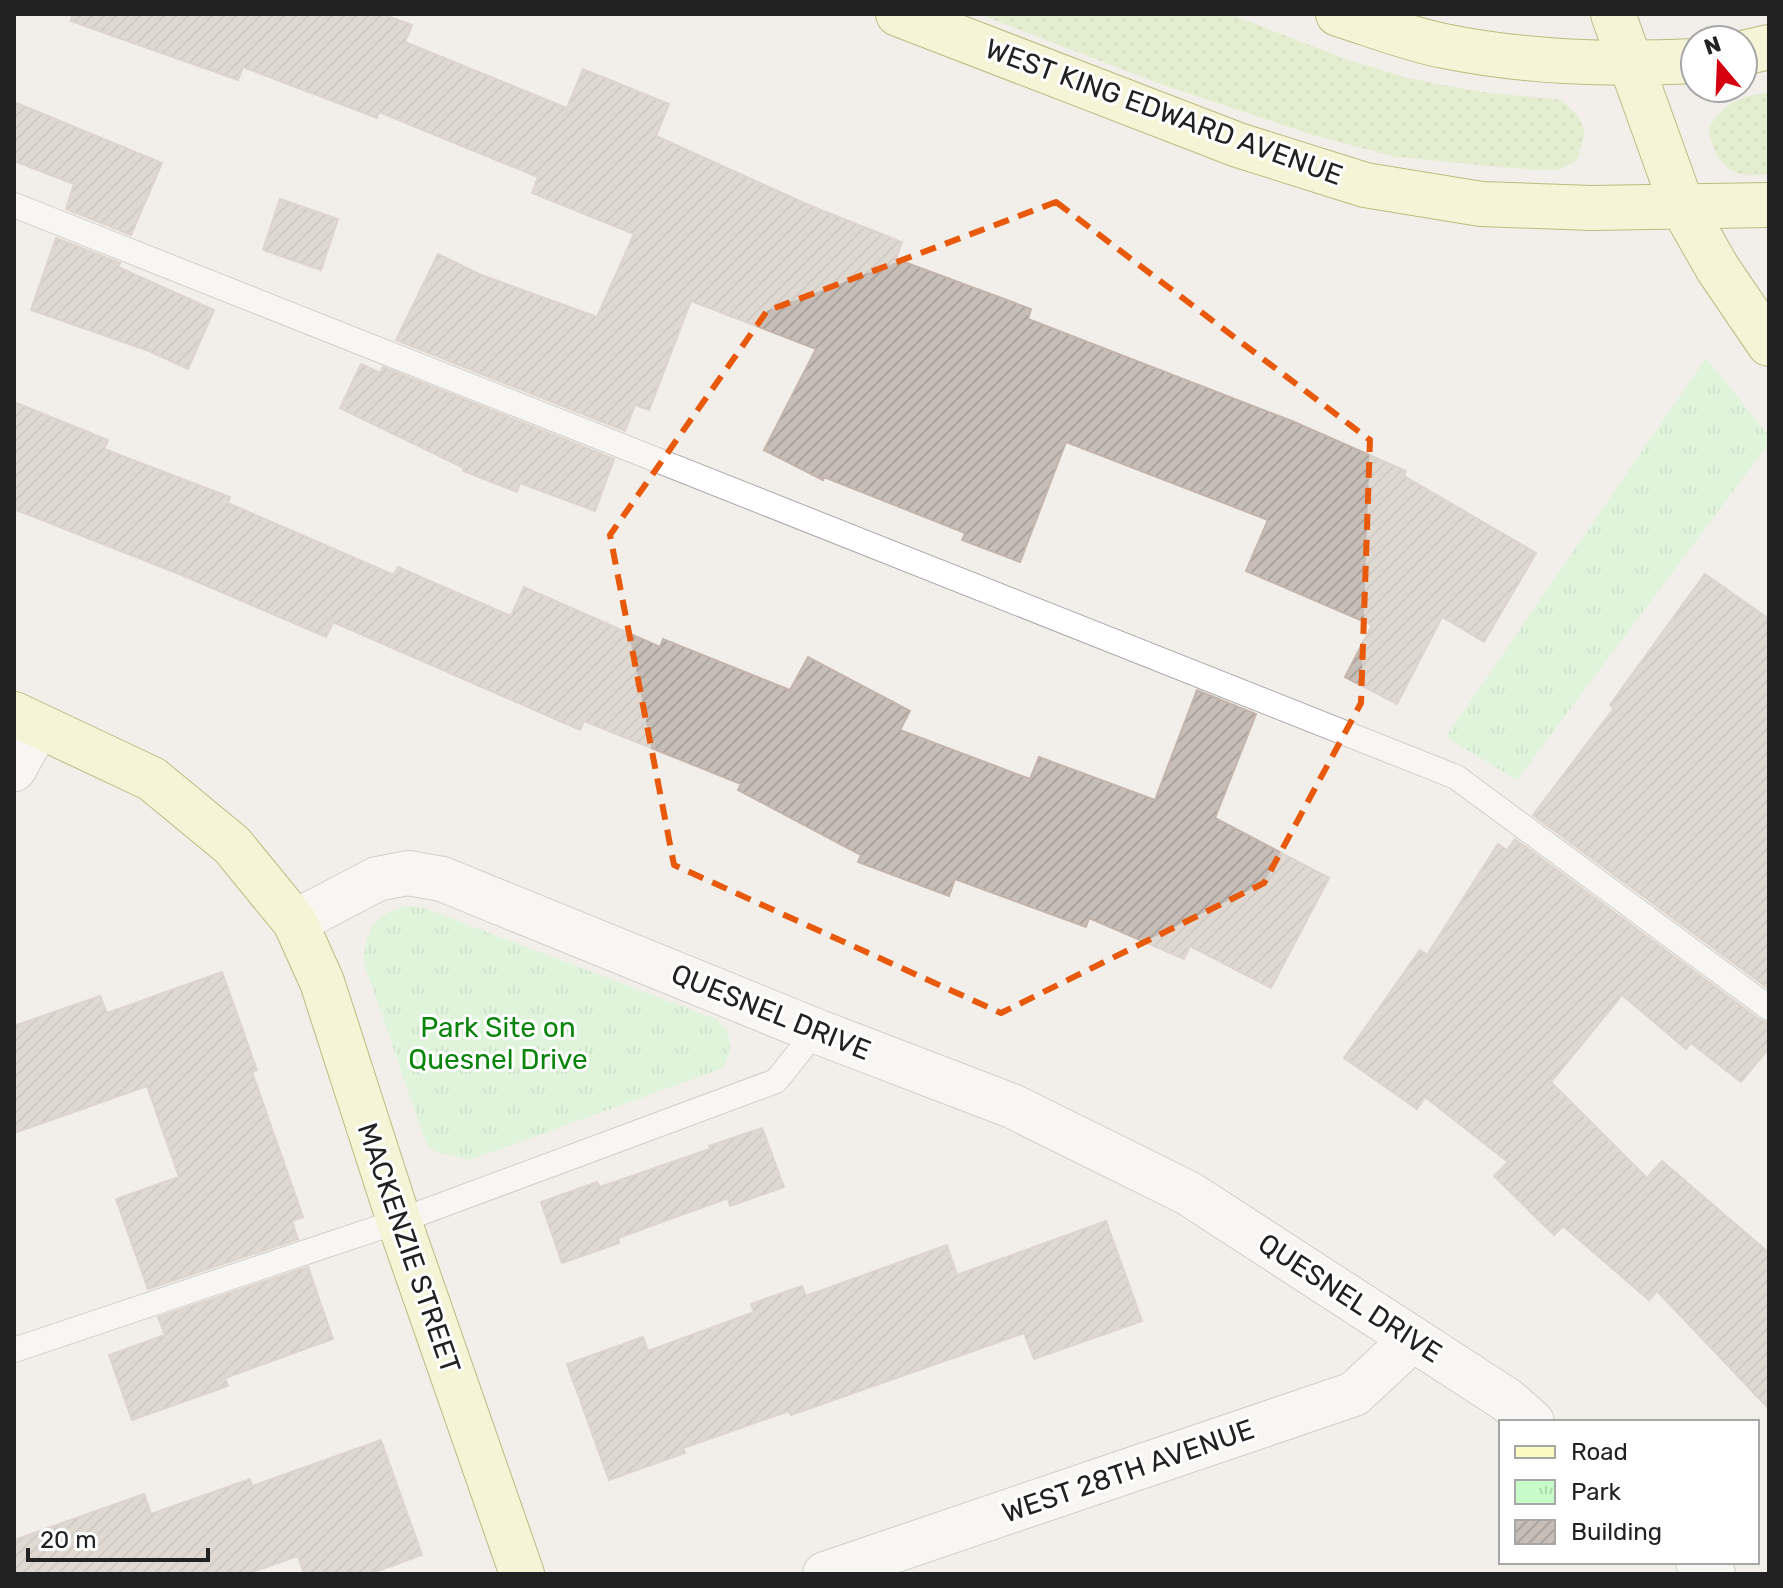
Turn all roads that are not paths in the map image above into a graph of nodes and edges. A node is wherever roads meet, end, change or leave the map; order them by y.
1 (898, 14) edge
2 (1338, 14) edge
3 (1613, 14) edge
4 (1679, 62) edge
5 (1632, 64) junction
6 (14, 205) edge
7 (1769, 205) edge
8 (1682, 206) junction
9 (1769, 344) edge
10 (26, 720) edge
11 (14, 769) edge
12 (295, 922) junction
13 (1769, 1008) edge
14 (816, 1031) junction
15 (399, 1221) junction
16 (1413, 1339) junction
17 (14, 1350) edge
18 (1530, 1420) edge
19 (522, 1574) edge
20 (825, 1574) edge

1 - 8 street, WEST KING EDWARD AVENUE
2 - 5 street
3 - 5 street
4 - 5 street
5 - 8 street
6 - 13 lane
7 - 8 street, WEST KING EDWARD AVENUE
8 - 9 street
10 - 11 street
10 - 12 street
12 - 14 street, QUESNEL DRIVE
12 - 15 street, MACKENZIE STREET
14 - 15 lane
14 - 16 street, QUESNEL DRIVE
15 - 17 lane
15 - 19 street, MACKENZIE STREET
16 - 18 street, QUESNEL DRIVE
16 - 20 street, WEST 28TH AVENUE

